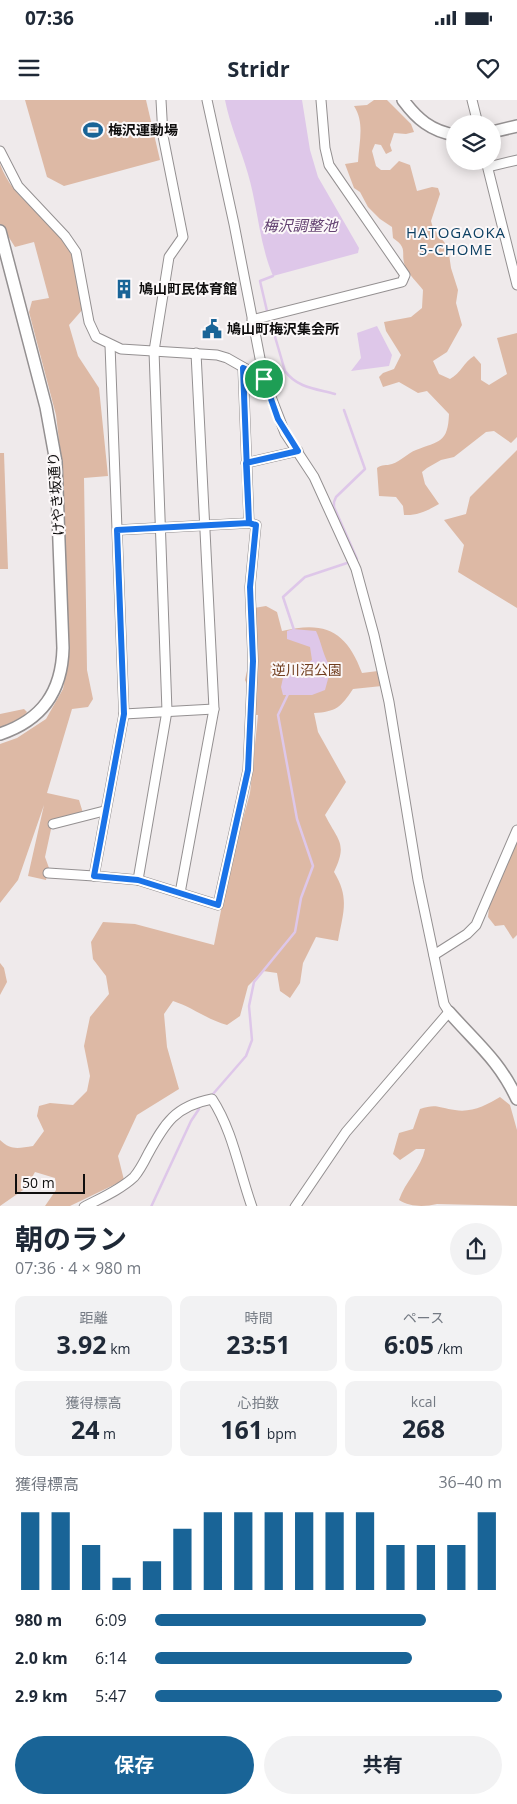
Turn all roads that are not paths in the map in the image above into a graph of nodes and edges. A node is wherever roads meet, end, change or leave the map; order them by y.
1 (161, 100) edge
2 (207, 100) edge
3 (322, 100) edge
4 (403, 100) edge
5 (472, 100) edge
6 (476, 115) edge
7 (517, 126) edge
8 (501, 130) edge
9 (446, 133) edge
10 (0, 151) edge
11 (517, 160) edge
12 (501, 162) edge
13 (488, 170) edge
14 (0, 231) edge
15 (517, 285) edge
16 (252, 320) junction
17 (110, 345) junction
18 (154, 351) junction
19 (196, 353) junction
20 (243, 368) junction
21 (264, 379) junction
22 (298, 451) junction
23 (246, 463) junction
24 (249, 523) junction
25 (204, 526) junction
26 (161, 528) junction
27 (117, 530) junction
28 (214, 709) junction
29 (167, 711) junction
30 (124, 714) junction
31 (0, 734) edge
32 (104, 811) junction
33 (53, 824) dead end
34 (517, 830) edge
35 (48, 873) dead end
36 (94, 876) junction
37 (138, 880) junction
38 (180, 893) junction
39 (434, 955) junction
40 (449, 1012) junction
41 (517, 1099) edge
42 (84, 1206) edge
43 (252, 1206) edge
44 (295, 1206) edge

1 - 18 street
2 - 16 street
3 - 16 street
4 - 9 street
5 - 6 street
7 - 8 street
10 - 17 street
11 - 12 street
13 - 15 street
14 - 31 street, けやき坂通り
16 - 21 street
17 - 18 street
17 - 27 street
18 - 19 street
18 - 26 street
19 - 20 street
19 - 25 street
20 - 21 street
20 - 23 street
21 - 22 street
22 - 23 street
22 - 39 street
23 - 24 street
24 - 25 street
24 - 38 street
25 - 26 street
25 - 28 street
26 - 27 street
26 - 29 street
27 - 30 street
28 - 29 street
28 - 38 street
29 - 30 street
29 - 37 street
30 - 32 street
32 - 33 street
32 - 36 street
34 - 39 street
35 - 36 street
36 - 37 street
37 - 38 street
39 - 40 street
40 - 41 street
40 - 44 street
42 - 43 street

